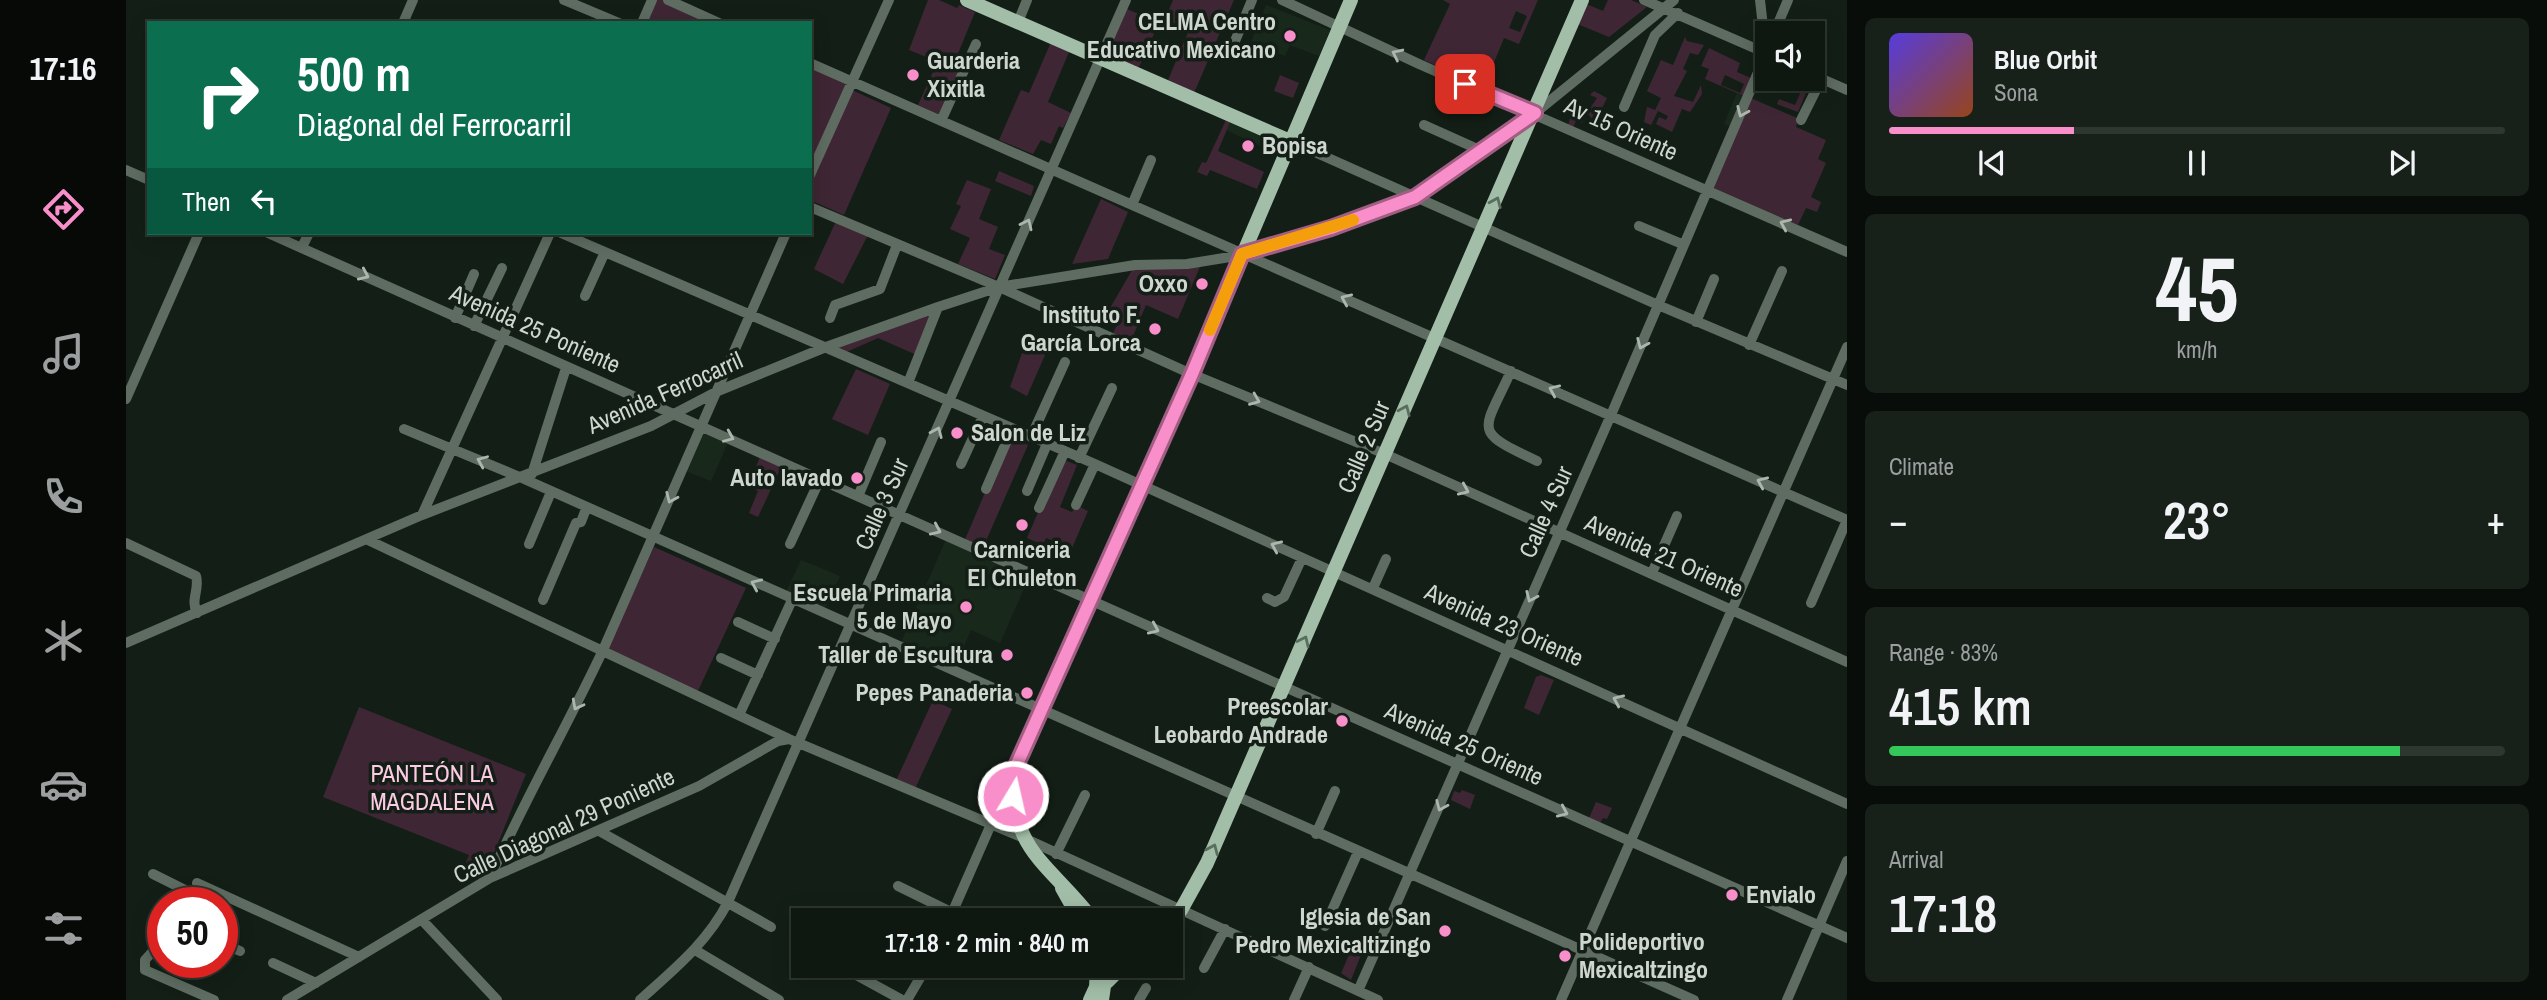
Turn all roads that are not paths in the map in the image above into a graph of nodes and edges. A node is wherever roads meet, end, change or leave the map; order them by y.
1 (413, 0) edge
2 (564, 0) edge
3 (652, 0) edge
4 (667, 0) edge
5 (889, 0) edge
6 (967, 0) edge
7 (1027, 0) edge
8 (1126, 0) edge
9 (1252, 0) edge
10 (1282, 0) edge
11 (1351, 0) edge
12 (1582, 0) edge
13 (1644, 0) edge
14 (1674, 0) edge
15 (1760, 0) edge
16 (1788, 0) edge
17 (1663, 9) junction
18 (1678, 13) junction
19 (404, 21) edge
20 (614, 21) edge
21 (643, 21) edge
22 (714, 21) edge
23 (1763, 21) edge
24 (1779, 21) edge
25 (1018, 22) junction
26 (1340, 25) junction
27 (1235, 41) dead end
28 (976, 44) dead end
29 (1755, 47) edge
30 (1101, 59) junction
31 (812, 64) edge
32 (1755, 80) edge
33 (852, 82) junction
34 (1825, 82) edge
35 (1847, 90) edge
36 (1812, 91) edge
37 (1624, 107) dead end
38 (1535, 113) junction
39 (1801, 120) dead end
40 (941, 121) junction
41 (1424, 125) dead end
42 (1290, 141) junction
43 (1482, 151) junction
44 (1150, 160) dead end
45 (126, 170) edge
46 (1052, 170) junction
47 (812, 171) edge
48 (147, 179) edge
49 (1708, 190) junction
50 (1415, 197) junction
51 (1132, 205) junction
52 (812, 208) edge
53 (1639, 226) dead end
54 (1484, 228) junction
55 (198, 235) edge
56 (273, 235) edge
57 (308, 235) edge
58 (549, 235) edge
59 (566, 235) edge
60 (785, 235) edge
61 (1682, 244) junction
62 (897, 245) junction
63 (302, 247) junction
64 (605, 252) junction
65 (1847, 252) edge
66 (1242, 254) junction
67 (502, 268) dead end
68 (1782, 271) dead end
69 (474, 274) dead end
70 (1714, 279) dead end
71 (999, 287) junction
72 (586, 296) dead end
73 (1658, 305) junction
74 (938, 307) junction
75 (752, 314) junction
76 (455, 318) junction
77 (830, 318) dead end
78 (1696, 322) junction
79 (474, 326) junction
80 (503, 339) junction
81 (1436, 339) junction
82 (1749, 345) junction
83 (826, 347) junction
84 (1847, 347) edge
85 (1065, 362) dead end
86 (566, 368) junction
87 (1511, 372) junction
88 (1192, 374) junction
89 (1833, 379) junction
90 (908, 383) junction
91 (1847, 385) edge
92 (1112, 388) dead end
93 (718, 391) junction
94 (126, 399) edge
95 (951, 402) junction
96 (676, 413) junction
97 (1611, 415) junction
98 (983, 416) junction
99 (703, 426) junction
100 (404, 429) dead end
101 (1012, 429) junction
102 (1031, 437) junction
103 (881, 442) dead end
104 (1047, 444) junction
105 (452, 448) junction
106 (1065, 451) junction
107 (1385, 454) junction
108 (1079, 457) junction
109 (1536, 461) dead end
110 (961, 464) dead end
111 (1095, 464) junction
112 (527, 476) junction
113 (821, 477) junction
114 (1142, 486) junction
115 (986, 489) dead end
116 (1027, 491) dead end
117 (551, 492) junction
118 (1784, 492) junction
119 (859, 494) junction
120 (1076, 505) dead end
121 (583, 507) junction
122 (1039, 508) dead end
123 (900, 513) junction
124 (422, 515) junction
125 (1677, 516) dead end
126 (1847, 520) edge
127 (1560, 533) junction
128 (652, 538) junction
129 (368, 540) junction
130 (126, 543) edge
131 (529, 544) dead end
132 (790, 544) dead end
133 (1302, 558) junction
134 (1386, 559) dead end
135 (1335, 572) junction
136 (1652, 573) junction
137 (1373, 589) junction
138 (1267, 598) dead end
139 (543, 600) dead end
140 (792, 600) junction
141 (1092, 601) junction
142 (1811, 603) dead end
143 (1734, 611) junction
144 (197, 613) junction
145 (738, 622) dead end
146 (849, 625) junction
147 (775, 639) junction
148 (126, 643) edge
149 (603, 650) junction
150 (1508, 650) junction
151 (721, 658) dead end
152 (1846, 659) edge
153 (758, 675) junction
154 (1283, 687) junction
155 (1042, 712) junction
156 (740, 713) junction
157 (1680, 728) junction
158 (795, 740) junction
159 (1017, 764) junction
160 (1459, 764) junction
161 (1335, 791) dead end
162 (1085, 795) dead end
163 (1235, 797) junction
164 (1847, 804) edge
165 (990, 824) junction
166 (599, 831) junction
167 (1316, 834) junction
168 (1024, 838) junction
169 (1629, 841) junction
170 (1358, 852) junction
171 (1056, 854) junction
172 (1847, 861) edge
173 (153, 874) dead end
174 (1410, 875) junction
175 (490, 878) junction
176 (197, 883) dead end
177 (898, 886) dead end
178 (179, 887) edge
179 (1061, 887) junction
180 (728, 902) junction
181 (936, 908) edge
182 (955, 908) edge
183 (1073, 908) edge
184 (1084, 908) edge
185 (1162, 908) edge
186 (1180, 908) edge
187 (1183, 917) edge
188 (422, 920) junction
189 (1818, 925) junction
190 (1325, 926) dead end
191 (771, 927) dead end
192 (1225, 929) junction
193 (1847, 938) edge
194 (1582, 949) junction
195 (695, 950) junction
196 (359, 957) junction
197 (273, 963) dead end
198 (1204, 968) dead end
199 (1309, 968) junction
200 (163, 978) edge
201 (866, 978) edge
202 (920, 978) edge
203 (1112, 978) edge
204 (316, 983) junction
205 (1146, 988) dead end
206 (1358, 991) junction
207 (1099, 992) edge
208 (909, 998) edge
209 (214, 1000) edge
210 (286, 1000) edge
211 (497, 1000) edge
212 (640, 1000) edge
213 (779, 1000) edge
214 (1139, 1000) edge
215 (1294, 1000) edge
216 (1378, 1000) edge
217 (1561, 1000) edge
218 (1694, 1000) edge
219 (1787, 1000) edge

1 - 19 street
2 - 20 street
3 - 21 street
4 - 22 street
5 - 33 street
6 - 25 main road
7 - 25 street
8 - 30 street, Calle 3 Sur
9 - 27 street
10 - 26 street, Av 15 Oriente
11 - 26 main road
12 - 38 main road, Calle 2 Sur
13 - 17 street
14 - 17 street, Avenida Ferrocarril
15 - 23 street
16 - 24 street
17 - 18 street
17 - 38 street, Avenida Ferrocarril
18 - 29 street
18 - 37 street
25 - 30 main road
38 -> 26 street, Av 15 Oriente
26 - 42 main road
28 - 40 street
30 - 42 main road
30 - 46 street, Calle 3 Sur
31 - 33 street
32 -> 49 street, Calle 4 Sur
33 - 40 street
33 - 47 street
34 - 35 street
36 - 39 street
38 - 43 street, Avenida Ferrocarril
38 - 49 street, Av 15 Oriente
54 -> 38 main road, Calle 2 Sur
40 - 46 street
41 - 43 street
42 - 50 street
42 - 66 main road
43 - 50 street, Avenida Ferrocarril
44 - 51 street
45 - 48 street
46 - 51 street
71 -> 46 street, Calle 3 Sur
49 - 61 street, Calle 4 Sur
65 -> 49 street, Av 15 Oriente
50 - 54 street
50 - 66 street, Avenida Ferrocarril
51 - 66 street
52 - 62 street, Avenida 21 Oriente
53 - 61 street
54 - 73 street
54 - 81 main road, Calle 2 Sur
55 - 94 street
56 - 63 street, Avenida 25 Poniente
57 - 63 street
58 - 80 street
59 - 64 street, Avenida 23 Oriente
60 - 75 street
61 - 73 street, Calle 4 Sur
62 - 71 street, Avenida 21 Oriente
62 - 77 street
63 -> 76 street, Avenida 25 Poniente
64 - 72 street
64 - 75 street, Avenida 23 Oriente
66 - 71 street, Avenida Ferrocarril
81 -> 66 street
66 - 88 main road
67 - 79 street
68 - 82 street
69 - 76 street
70 - 78 street
71 - 74 street, Avenida Ferrocarril
71 - 88 street, Avenida 21 Oriente
71 - 95 street, Calle 3 Sur
73 - 78 street
73 -> 97 street, Calle 4 Sur
74 - 83 street, Avenida Ferrocarril
74 - 90 street
75 - 83 street, Avenida 23 Oriente
75 - 93 street
76 - 79 street, Avenida 25 Poniente
78 - 82 street
79 - 80 street, Avenida 25 Poniente
80 - 86 street, Avenida 25 Poniente
80 - 105 street
81 - 87 street
107 -> 81 main road, Calle 2 Sur
82 - 89 street
83 - 90 street, Avenida 23 Oriente
83 - 93 street, Avenida Ferrocarril
84 - 89 street
85 - 102 street
86 - 96 street, Avenida 25 Poniente
86 - 112 street
97 -> 87 street
87 - 109 street
88 -> 107 street, Avenida 21 Oriente
88 - 114 main road
89 - 91 street
89 - 118 street
90 - 95 street, Avenida 23 Oriente
92 - 108 street
93 - 96 street, Avenida Ferrocarril
93 - 99 street
95 - 98 street, Avenida 23 Oriente
123 -> 95 street, Calle 3 Sur
96 - 99 street, Avenida 25 Poniente
96 - 112 street, Avenida Ferrocarril
118 -> 97 street
97 - 127 street, Calle 4 Sur
98 - 101 street, Avenida 23 Oriente
98 - 110 street
99 -> 113 street, Avenida 25 Poniente
99 -> 128 street
100 - 105 street
101 - 102 street, Avenida 23 Oriente
101 - 115 street
102 - 104 street, Avenida 23 Oriente
103 - 119 street
104 - 106 street, Avenida 23 Oriente
104 - 116 street
112 -> 105 street
105 - 124 street
106 - 108 street, Avenida 23 Oriente
106 - 122 street
107 -> 127 street, Avenida 21 Oriente
107 - 135 main road, Calle 2 Sur
108 - 111 street, Avenida 23 Oriente
111 - 114 street, Avenida 23 Oriente
111 - 120 street
112 - 117 street
112 - 124 street, Avenida Ferrocarril
113 - 119 street, Avenida 25 Poniente
113 - 132 street
133 -> 114 street, Avenida 23 Oriente
114 - 141 main road
117 - 121 street
117 - 131 street
118 - 126 street
118 - 143 street
119 - 123 street, Avenida 25 Poniente
121 - 128 street
121 - 139 street
123 -> 141 street, Avenida 25 Poniente
123 - 146 street, Calle 3 Sur
124 - 129 street, Avenida Ferrocarril
125 - 136 street
126 - 142 street
127 - 136 street, Avenida 21 Oriente
127 -> 150 street, Calle 4 Sur
140 -> 128 street
128 - 149 street
129 - 144 street, Avenida Ferrocarril
129 - 149 street
130 - 144 street
133 - 135 street, Avenida 23 Oriente
133 - 138 street
134 - 137 street
135 - 137 street, Avenida 23 Oriente
154 -> 135 main road, Calle 2 Sur
136 - 143 street, Avenida 21 Oriente
137 - 150 street, Avenida 23 Oriente
140 - 146 street
140 - 147 street
141 -> 154 street, Avenida 25 Oriente
141 - 155 main road
143 - 152 street, Avenida 21 Oriente
143 - 157 street
144 - 148 street, Avenida Ferrocarril
145 - 147 street
146 - 155 street
146 - 158 street, Calle 3 Sur
147 - 153 street
149 - 156 street
149 -> 175 street
157 -> 150 street, Avenida 23 Oriente
150 - 160 street, Calle 4 Sur
151 - 153 street
153 - 156 street
154 - 160 street, Avenida 25 Oriente
154 - 163 main road, Calle 2 Sur
155 - 159 main road
155 - 163 street
156 - 158 street
157 - 164 street, Avenida 23 Oriente
157 - 169 street
158 - 165 street
158 - 166 street, Calle Diagonal 29 Poniente
158 - 180 street, Calle 3 Sur
159 - 165 street
159 - 168 main road
160 -> 169 street, Avenida 25 Oriente
160 -> 174 street, Calle 4 Sur
161 - 167 street
162 - 171 street
163 - 167 street
186 -> 163 main road, Calle 2 Sur
165 - 168 street
165 - 182 street
166 - 175 street, Calle Diagonal 29 Poniente
166 - 180 street
167 - 170 street
168 - 171 street
168 - 179 main road
169 - 189 street, Avenida 25 Oriente
169 - 194 street
170 - 174 street
170 - 190 street
171 - 185 street
172 - 189 street
173 - 178 street
174 - 194 street
174 - 206 street, Calle 4 Sur
175 - 188 street, Calle Diagonal 29 Poniente
176 - 196 street
177 - 181 street
179 - 183 main road
179 - 184 main road
180 - 191 street
180 - 195 street, Calle 3 Sur
187 - 192 street
188 - 196 street, Calle Diagonal 29 Poniente
188 - 211 street
189 - 193 street, Avenida 25 Oriente
189 - 219 street
192 - 198 street
192 - 199 street
194 - 217 street
194 - 218 street
195 - 212 street, Calle 3 Sur
195 - 213 street
196 - 204 street, Calle Diagonal 29 Poniente
197 - 204 street
199 - 206 street
199 - 215 street
200 - 209 street
201 - 208 street
202 - 208 street
203 - 207 main road
204 - 210 street, Calle Diagonal 29 Poniente
205 - 214 street
206 - 216 street

